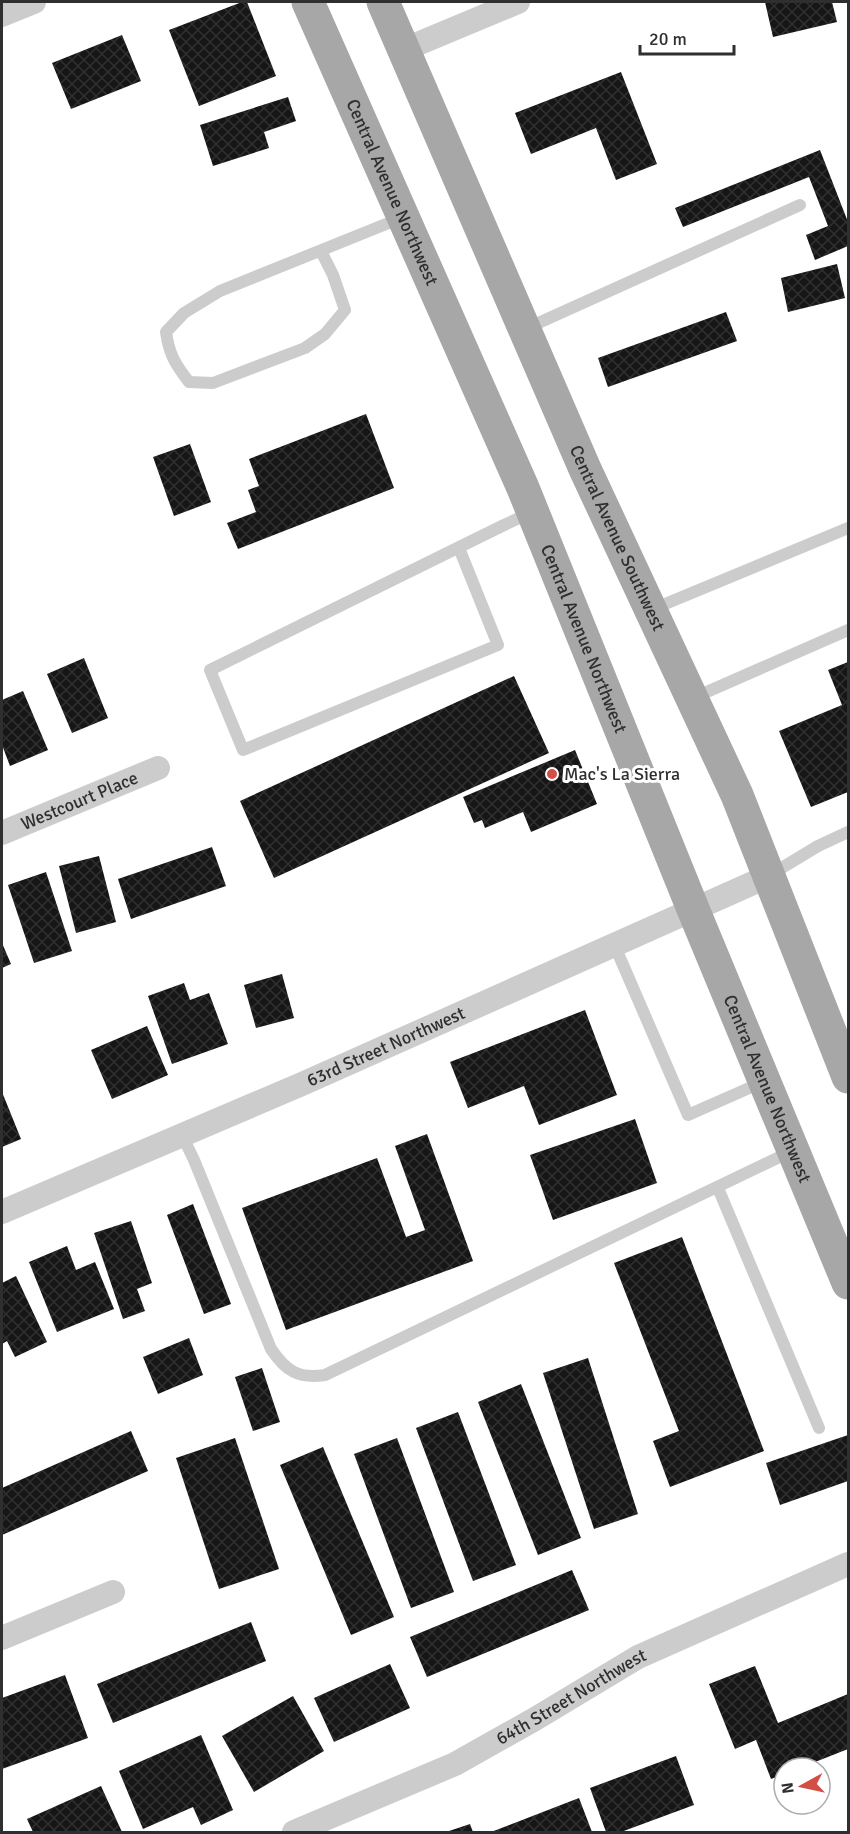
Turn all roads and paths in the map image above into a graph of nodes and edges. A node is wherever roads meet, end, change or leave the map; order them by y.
1 (34, 2) edge
2 (308, 2) edge
3 (383, 2) edge
4 (518, 2) edge
5 (2, 15) edge
6 (403, 50) junction
7 (800, 205) dead end
8 (405, 217) junction
9 (321, 251) junction
10 (524, 329) junction
11 (533, 511) junction
12 (849, 528) edge
13 (459, 548) junction
14 (651, 610) junction
15 (849, 630) edge
16 (692, 698) junction
17 (158, 768) dead end
18 (849, 832) edge
19 (2, 833) edge
20 (769, 876) junction
21 (693, 909) junction
22 (614, 944) junction
23 (849, 1077) edge
24 (764, 1082) junction
25 (182, 1135) junction
26 (793, 1151) junction
27 (718, 1188) junction
28 (2, 1212) edge
29 (849, 1283) edge
30 (819, 1428) dead end
31 (849, 1564) edge
32 (113, 1592) dead end
33 (2, 1638) edge
34 (294, 1833) edge

1 - 5 street
2 - 8 main road, Central Avenue Northwest
3 - 6 main road, Central Avenue Southwest
4 - 6 street
6 - 10 main road, Central Avenue Southwest
7 - 10 lane
8 - 9 lane
8 - 11 main road, Central Avenue Northwest
9 - 9 lane
10 - 14 main road, Central Avenue Southwest
11 - 13 lane
11 - 21 main road, Central Avenue Northwest
12 - 14 lane
13 - 13 lane
14 - 16 main road, Central Avenue Southwest
15 - 16 lane
16 - 20 main road, Central Avenue Southwest
17 - 19 street, Westcourt Place
18 - 20 lane
20 - 21 street, 63rd Street Northwest
20 - 23 main road, Central Avenue Southwest
21 - 22 street, 63rd Street Northwest
21 - 24 main road, Central Avenue Northwest
22 - 24 lane
22 - 25 street, 63rd Street Northwest
24 - 26 main road, Central Avenue Northwest
25 - 27 lane
25 - 28 street, 63rd Street Northwest
26 - 27 lane
26 - 29 main road, Central Avenue Northwest
27 - 30 lane
31 - 34 street, 64th Street Northwest
32 - 33 street

